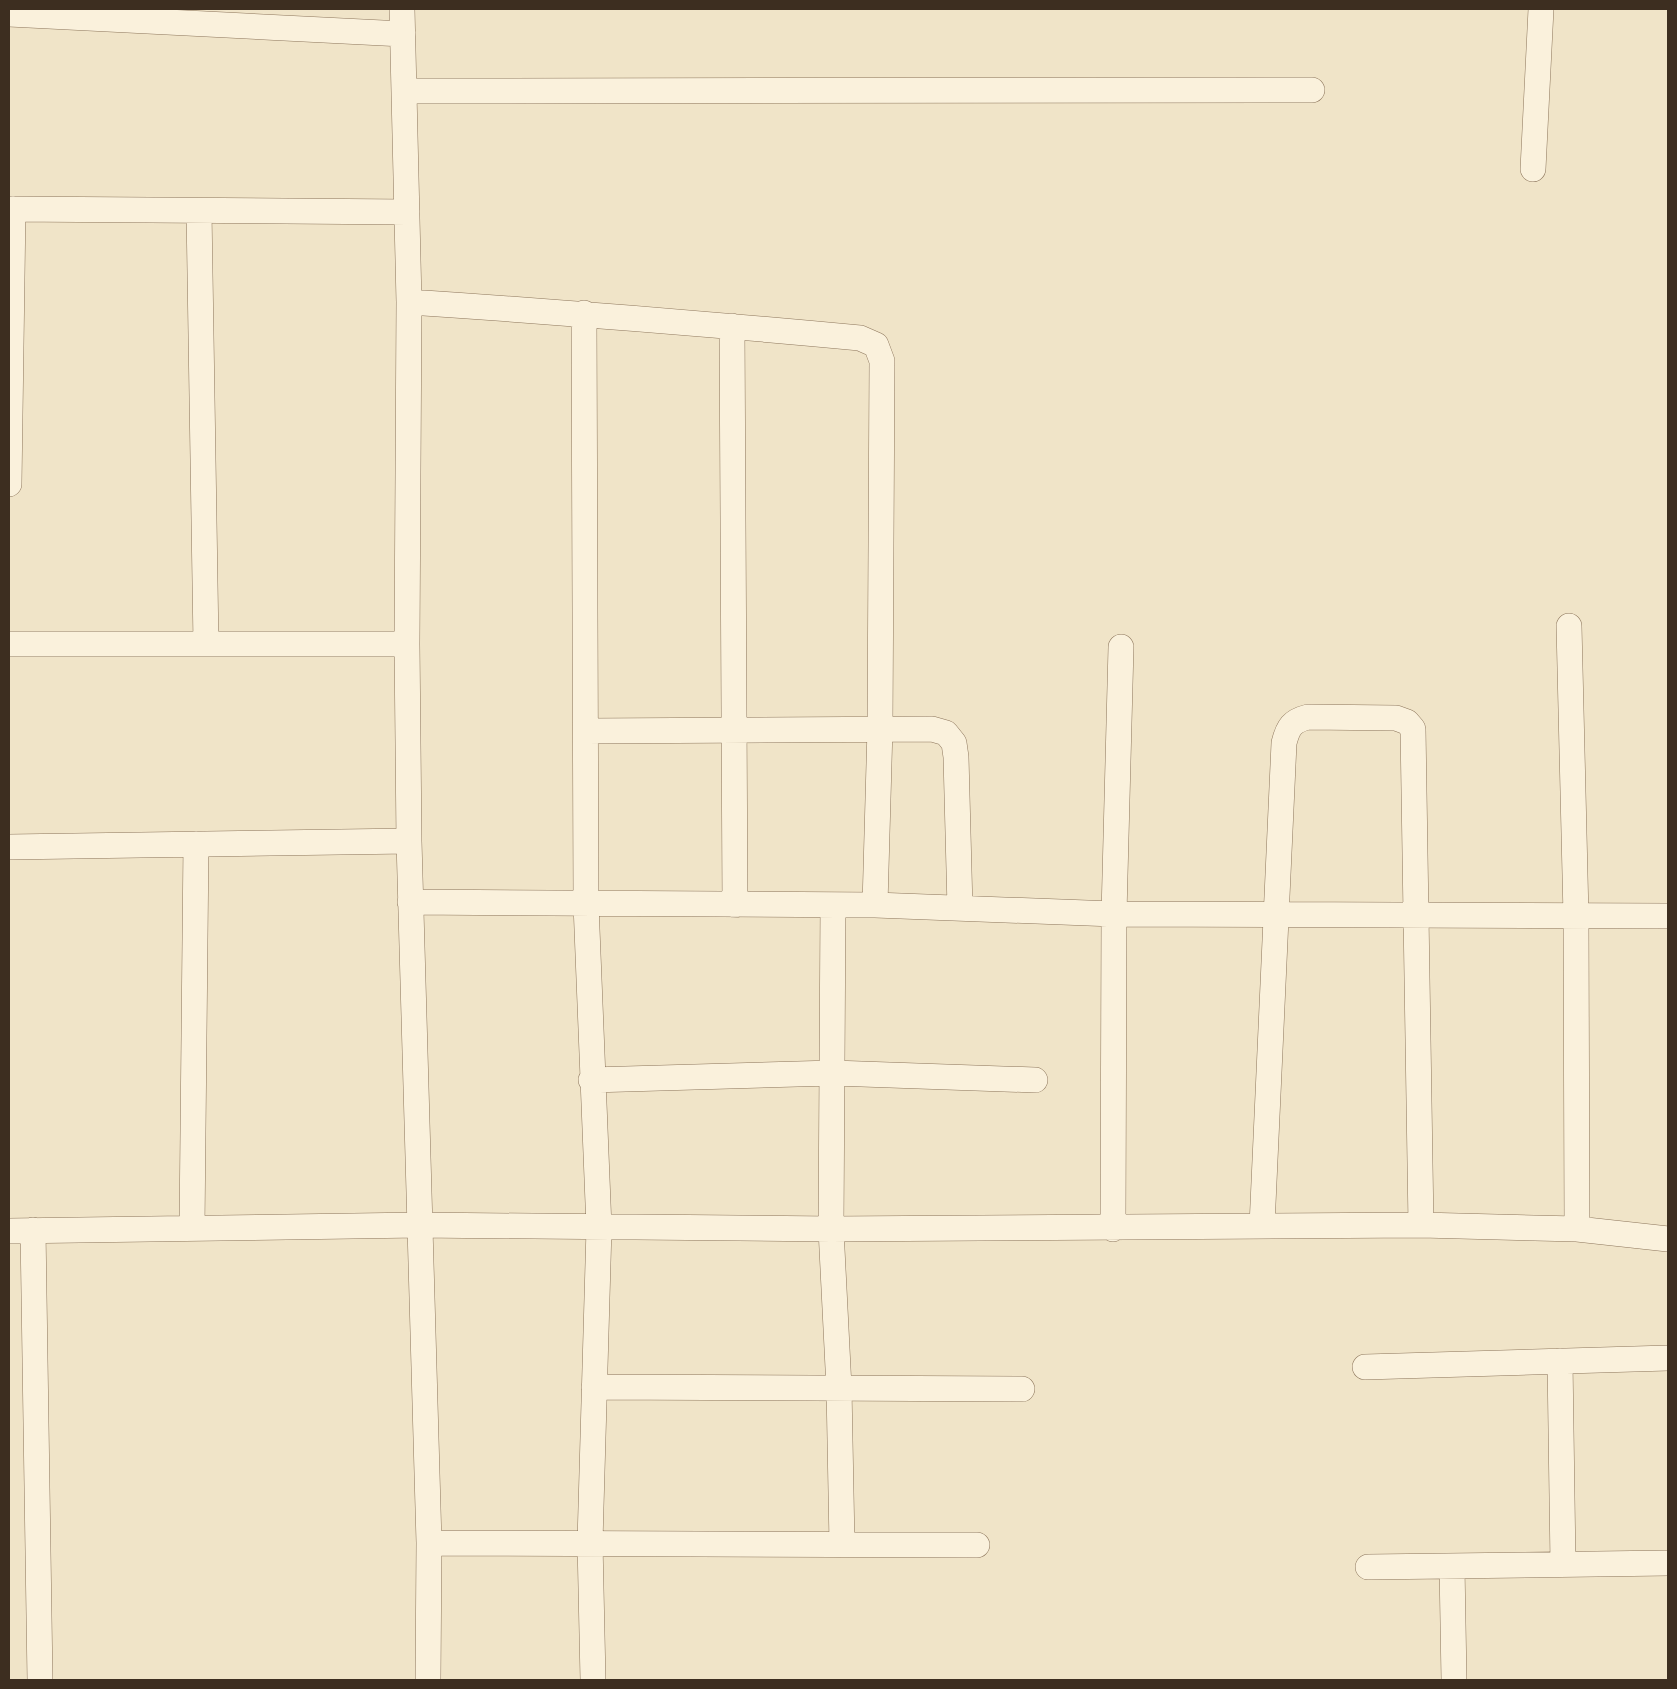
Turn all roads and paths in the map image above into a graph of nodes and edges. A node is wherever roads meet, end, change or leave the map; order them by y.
1 (402, 9) edge
2 (1541, 9) edge
3 (9, 14) edge
4 (403, 34) junction
5 (1312, 90) dead end
6 (405, 91) junction
7 (1533, 169) dead end
8 (11, 209) edge
9 (199, 210) junction
10 (407, 212) junction
11 (409, 302) junction
12 (584, 313) junction
13 (732, 326) junction
14 (9, 484) edge
15 (1569, 626) dead end
16 (9, 644) edge
17 (206, 644) junction
18 (407, 644) junction
19 (1121, 647) dead end
20 (880, 728) junction
21 (734, 730) junction
22 (586, 731) junction
23 (409, 841) junction
24 (196, 844) junction
25 (9, 847) edge
26 (410, 902) junction
27 (586, 904) junction
28 (735, 904) junction
29 (833, 905) junction
30 (875, 905) junction
31 (960, 908) junction
32 (1114, 914) junction
33 (1417, 915) junction
34 (1278, 916) junction
35 (1576, 916) junction
36 (1668, 916) edge
37 (833, 1073) junction
38 (591, 1080) junction
39 (1035, 1080) dead end
40 (420, 1225) junction
41 (1262, 1226) junction
42 (1421, 1226) junction
43 (192, 1228) junction
44 (599, 1228) junction
45 (831, 1229) junction
46 (1113, 1229) junction
47 (1577, 1229) junction
48 (33, 1230) junction
49 (9, 1231) edge
50 (1668, 1239) edge
51 (1668, 1358) edge
52 (1560, 1362) junction
53 (1365, 1367) dead end
54 (594, 1387) junction
55 (839, 1388) junction
56 (1022, 1389) dead end
57 (429, 1542) junction
58 (590, 1542) junction
59 (842, 1544) junction
60 (977, 1545) dead end
61 (1668, 1563) edge
62 (1563, 1564) junction
63 (1452, 1566) junction
64 (1368, 1567) dead end
65 (40, 1680) edge
66 (428, 1680) edge
67 (593, 1680) edge
68 (1454, 1680) edge

1 - 4 street
2 - 7 street
3 - 4 street
4 - 6 street
5 - 6 street
6 - 10 street
8 - 9 street
8 - 14 street
9 - 10 street
9 - 17 street
10 - 11 street
11 - 12 street
11 - 18 street
12 - 13 street
12 - 22 street
13 - 20 street
13 - 21 street
15 - 35 street
16 - 17 street
17 - 18 street
18 - 23 street
19 - 32 street
20 - 21 street
20 - 30 street
20 - 31 street
21 - 22 street
21 - 28 street
22 - 27 street
23 - 24 street
23 - 26 street
24 - 25 street
24 - 43 street
26 - 27 street
26 - 40 street
27 - 28 street
27 - 38 street
28 - 29 street
29 - 30 street
29 - 37 street
30 - 31 street
31 - 32 street
32 - 34 street
32 - 46 street
33 - 34 street
33 - 34 street
33 - 35 street
33 - 42 street
34 - 41 street
35 - 36 street
35 - 47 street
37 - 38 street
37 - 39 street
37 - 45 street
38 - 44 street
40 - 43 street
40 - 44 street
40 - 57 street
41 - 42 street
41 - 46 street
42 - 47 street
43 - 48 street
44 - 45 street
44 - 54 street
45 - 46 street
45 - 55 street
47 - 50 street
48 - 49 street
48 - 65 street
51 - 52 street
52 - 53 street
52 - 62 street
54 - 55 street
54 - 58 street
55 - 56 street
55 - 59 street
57 - 58 street
57 - 66 street
58 - 59 street
58 - 67 street
59 - 60 street
61 - 62 street
62 - 63 street
63 - 64 street
63 - 68 street

